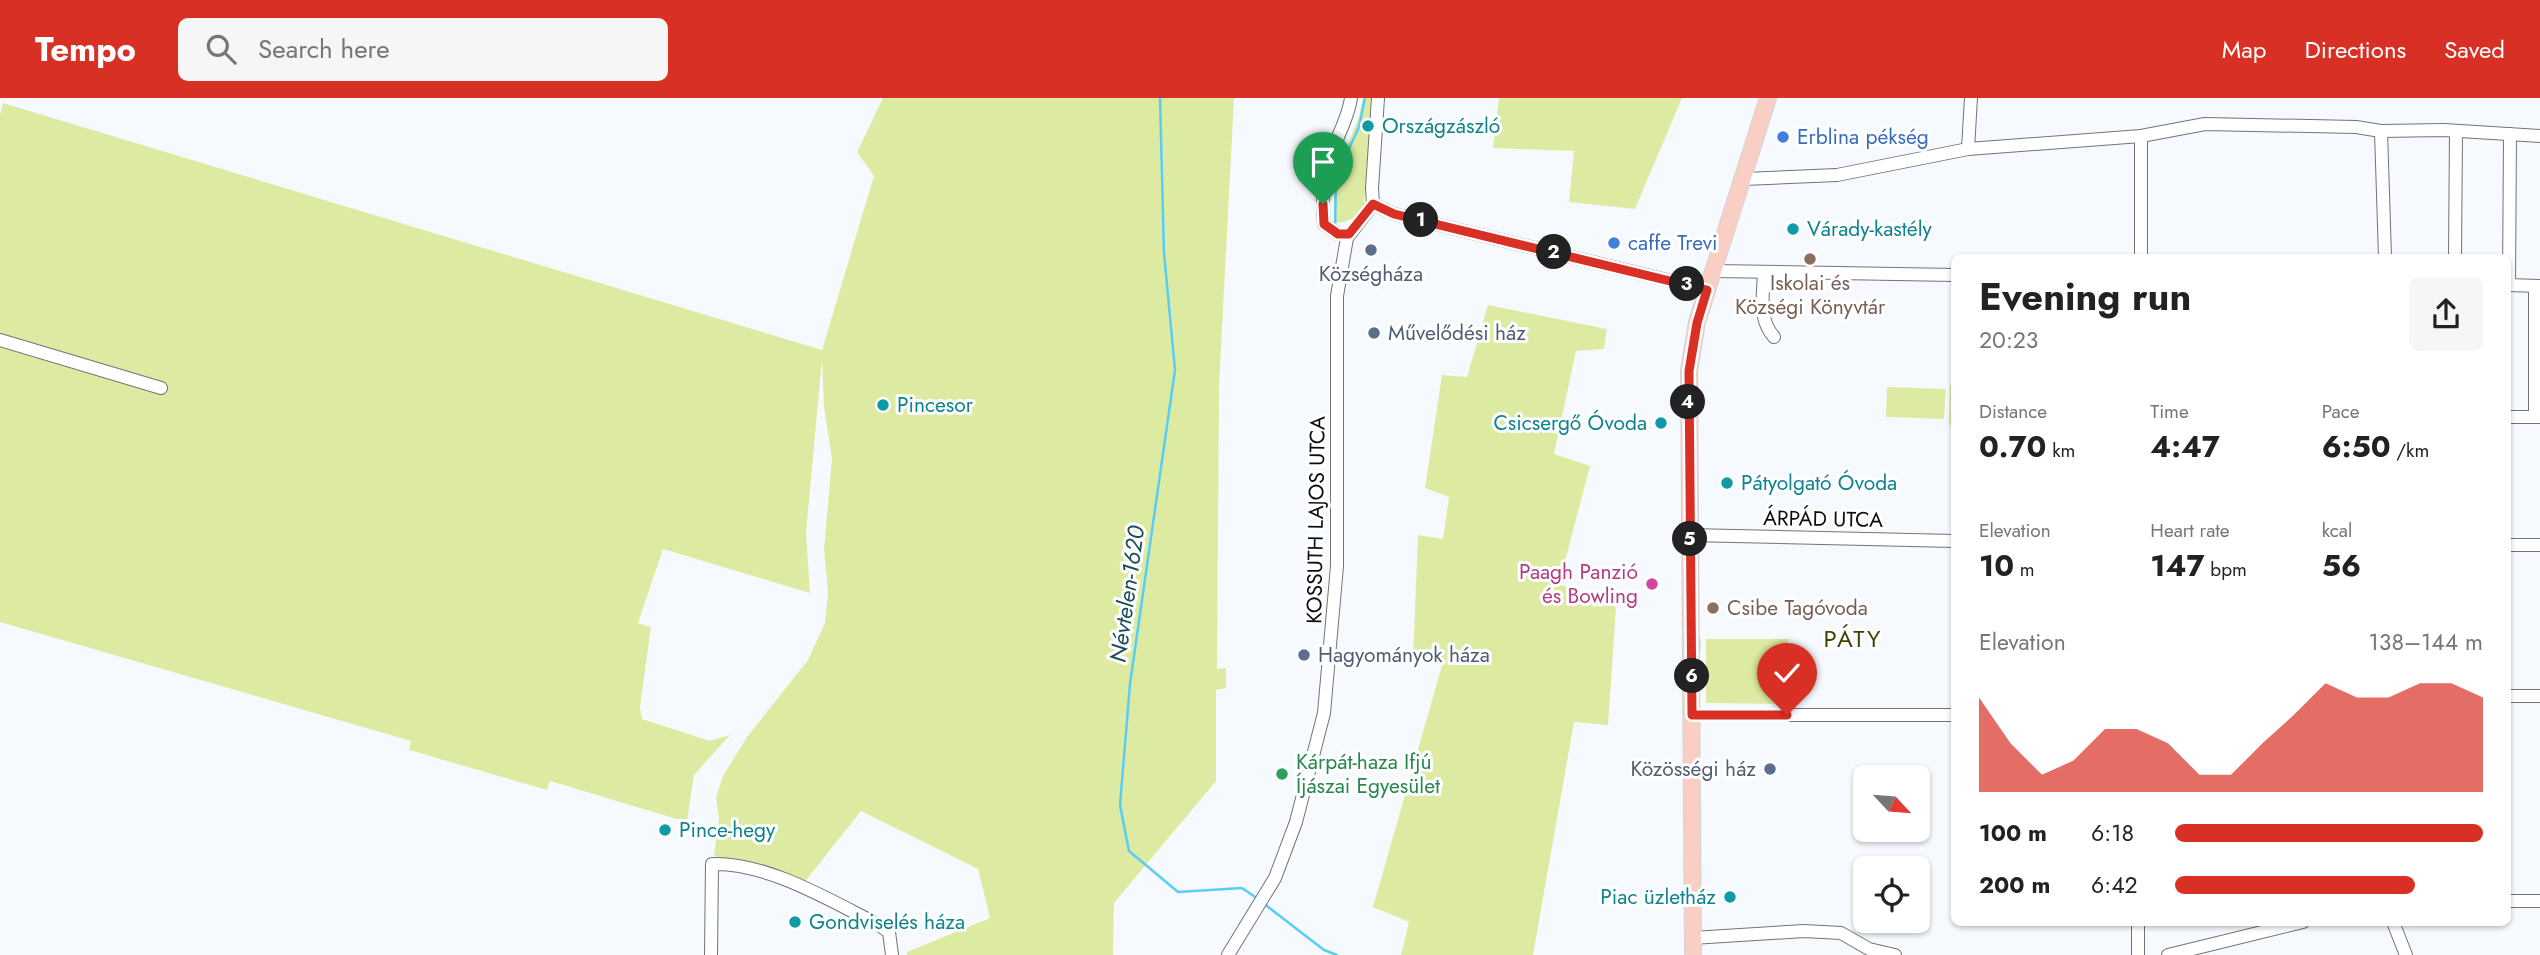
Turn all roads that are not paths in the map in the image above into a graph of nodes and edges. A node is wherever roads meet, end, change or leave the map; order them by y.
1 (1351, 98) edge
2 (1378, 98) edge
3 (1768, 98) edge
4 (1971, 98) edge
5 (2381, 131) junction
6 (2456, 131) junction
7 (2510, 134) junction
8 (2141, 136) junction
9 (2540, 136) edge
10 (1968, 149) junction
11 (1744, 179) junction
12 (1373, 204) junction
13 (1339, 233) junction
14 (2141, 254) edge
15 (2385, 254) edge
16 (2455, 254) edge
17 (2509, 254) edge
18 (1713, 271) junction
19 (1764, 274) junction
20 (1951, 275) edge
21 (2511, 285) edge
22 (2537, 286) edge
23 (1707, 290) junction
24 (1774, 337) dead end
25 (0, 340) edge
26 (161, 388) dead end
27 (2511, 417) edge
28 (2538, 417) edge
29 (1689, 535) junction
30 (1951, 541) edge
31 (2511, 545) edge
32 (2540, 545) edge
33 (2511, 696) edge
34 (2540, 696) edge
35 (1692, 715) junction
36 (1951, 715) edge
37 (2511, 901) edge
38 (2540, 901) edge
39 (2138, 926) edge
40 (2287, 926) edge
41 (2395, 926) edge
42 (1692, 937) junction
43 (711, 955) edge
44 (892, 955) edge
45 (1228, 955) edge
46 (1693, 955) edge
47 (1894, 955) edge
48 (2138, 955) edge
49 (2168, 955) edge
50 (2406, 955) edge

1 - 13 street, KOSSUTH LAJOS UTCA
2 - 12 street
3 - 11 main road
4 - 10 street
5 - 6 street
5 - 8 street
5 - 15 street
6 - 7 street
6 - 16 street
7 - 9 street
7 - 17 street
8 - 10 street
8 - 14 street
10 - 11 street
11 - 18 main road
12 - 13 street, KOSSUTH LAJOS UTCA
12 - 23 street
13 - 45 street, KOSSUTH LAJOS UTCA
18 - 19 street
18 - 23 main road
19 - 20 street
19 - 24 street
21 - 22 street
22 - 28 street
23 - 29 main road
25 - 26 street
27 - 28 street
29 - 30 street, ÁRPÁD UTCA
29 - 35 main road
31 - 32 street
33 - 34 street
35 - 36 street
35 - 42 main road
37 - 38 street
39 - 48 street
40 - 49 street
41 - 50 street
42 - 46 main road
42 - 47 street
43 - 44 street

